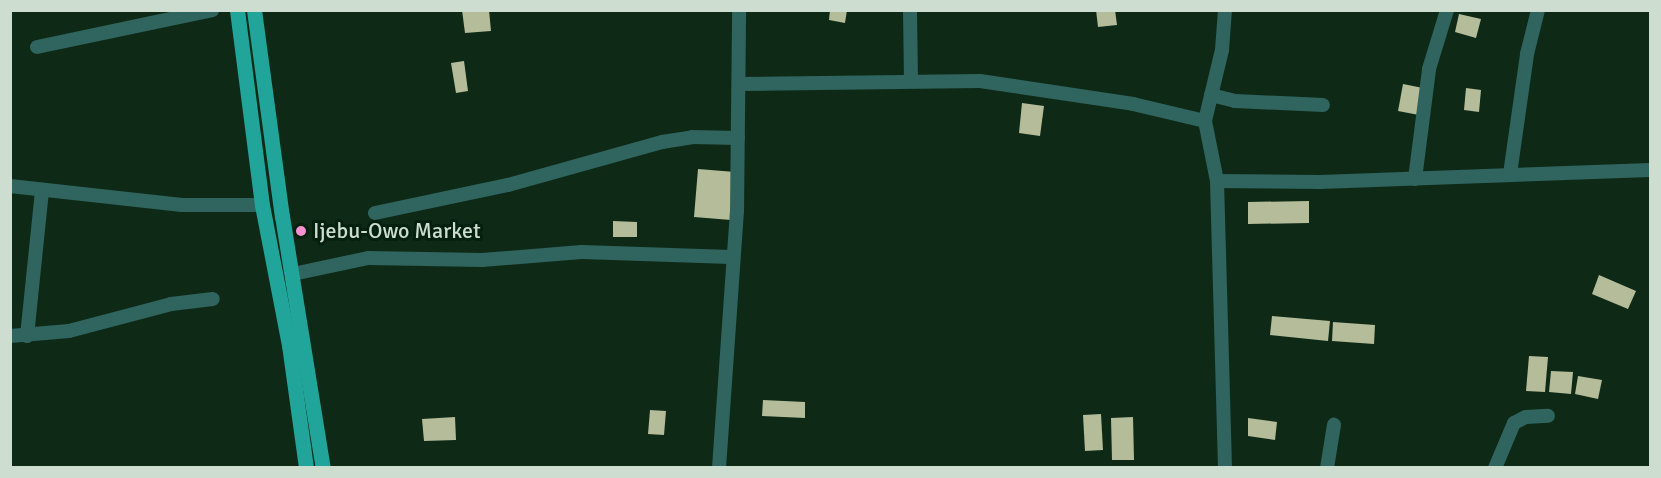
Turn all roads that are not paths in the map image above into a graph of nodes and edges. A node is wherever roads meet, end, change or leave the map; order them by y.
1 (212, 10) edge
2 (237, 10) edge
3 (255, 10) edge
4 (739, 10) edge
5 (910, 10) edge
6 (1225, 10) edge
7 (1447, 10) edge
8 (1538, 10) edge
9 (37, 47) dead end
10 (911, 80) junction
11 (740, 84) junction
12 (1211, 94) junction
13 (1323, 105) dead end
14 (1205, 121) junction
15 (738, 138) junction
16 (1650, 170) edge
17 (1510, 174) junction
18 (1415, 179) junction
19 (1217, 181) junction
20 (10, 186) edge
21 (42, 190) junction
22 (262, 205) junction
23 (375, 213) dead end
24 (731, 257) junction
25 (292, 274) junction
26 (213, 299) dead end
27 (10, 336) edge
28 (27, 336) junction
29 (1548, 416) dead end
30 (1334, 425) dead end
31 (306, 468) edge
32 (323, 468) edge
33 (719, 468) edge
34 (1225, 468) edge
35 (1327, 468) edge
36 (1495, 468) edge

1 - 9 street
2 - 22 main road
3 - 25 main road
4 - 11 street
5 - 10 street
6 - 12 street
7 - 18 street
8 - 17 street
10 - 11 street
10 - 14 street
11 - 15 street
12 - 13 street
12 - 14 street
14 - 19 street
15 - 23 street
15 - 24 street
16 - 17 street
17 - 18 street
18 - 19 street
19 - 34 street
20 - 21 street
21 - 22 street
21 - 28 street
22 - 31 main road
24 - 25 street
24 - 33 street
25 - 32 main road
26 - 28 street
27 - 28 street
29 - 36 street
30 - 35 street

